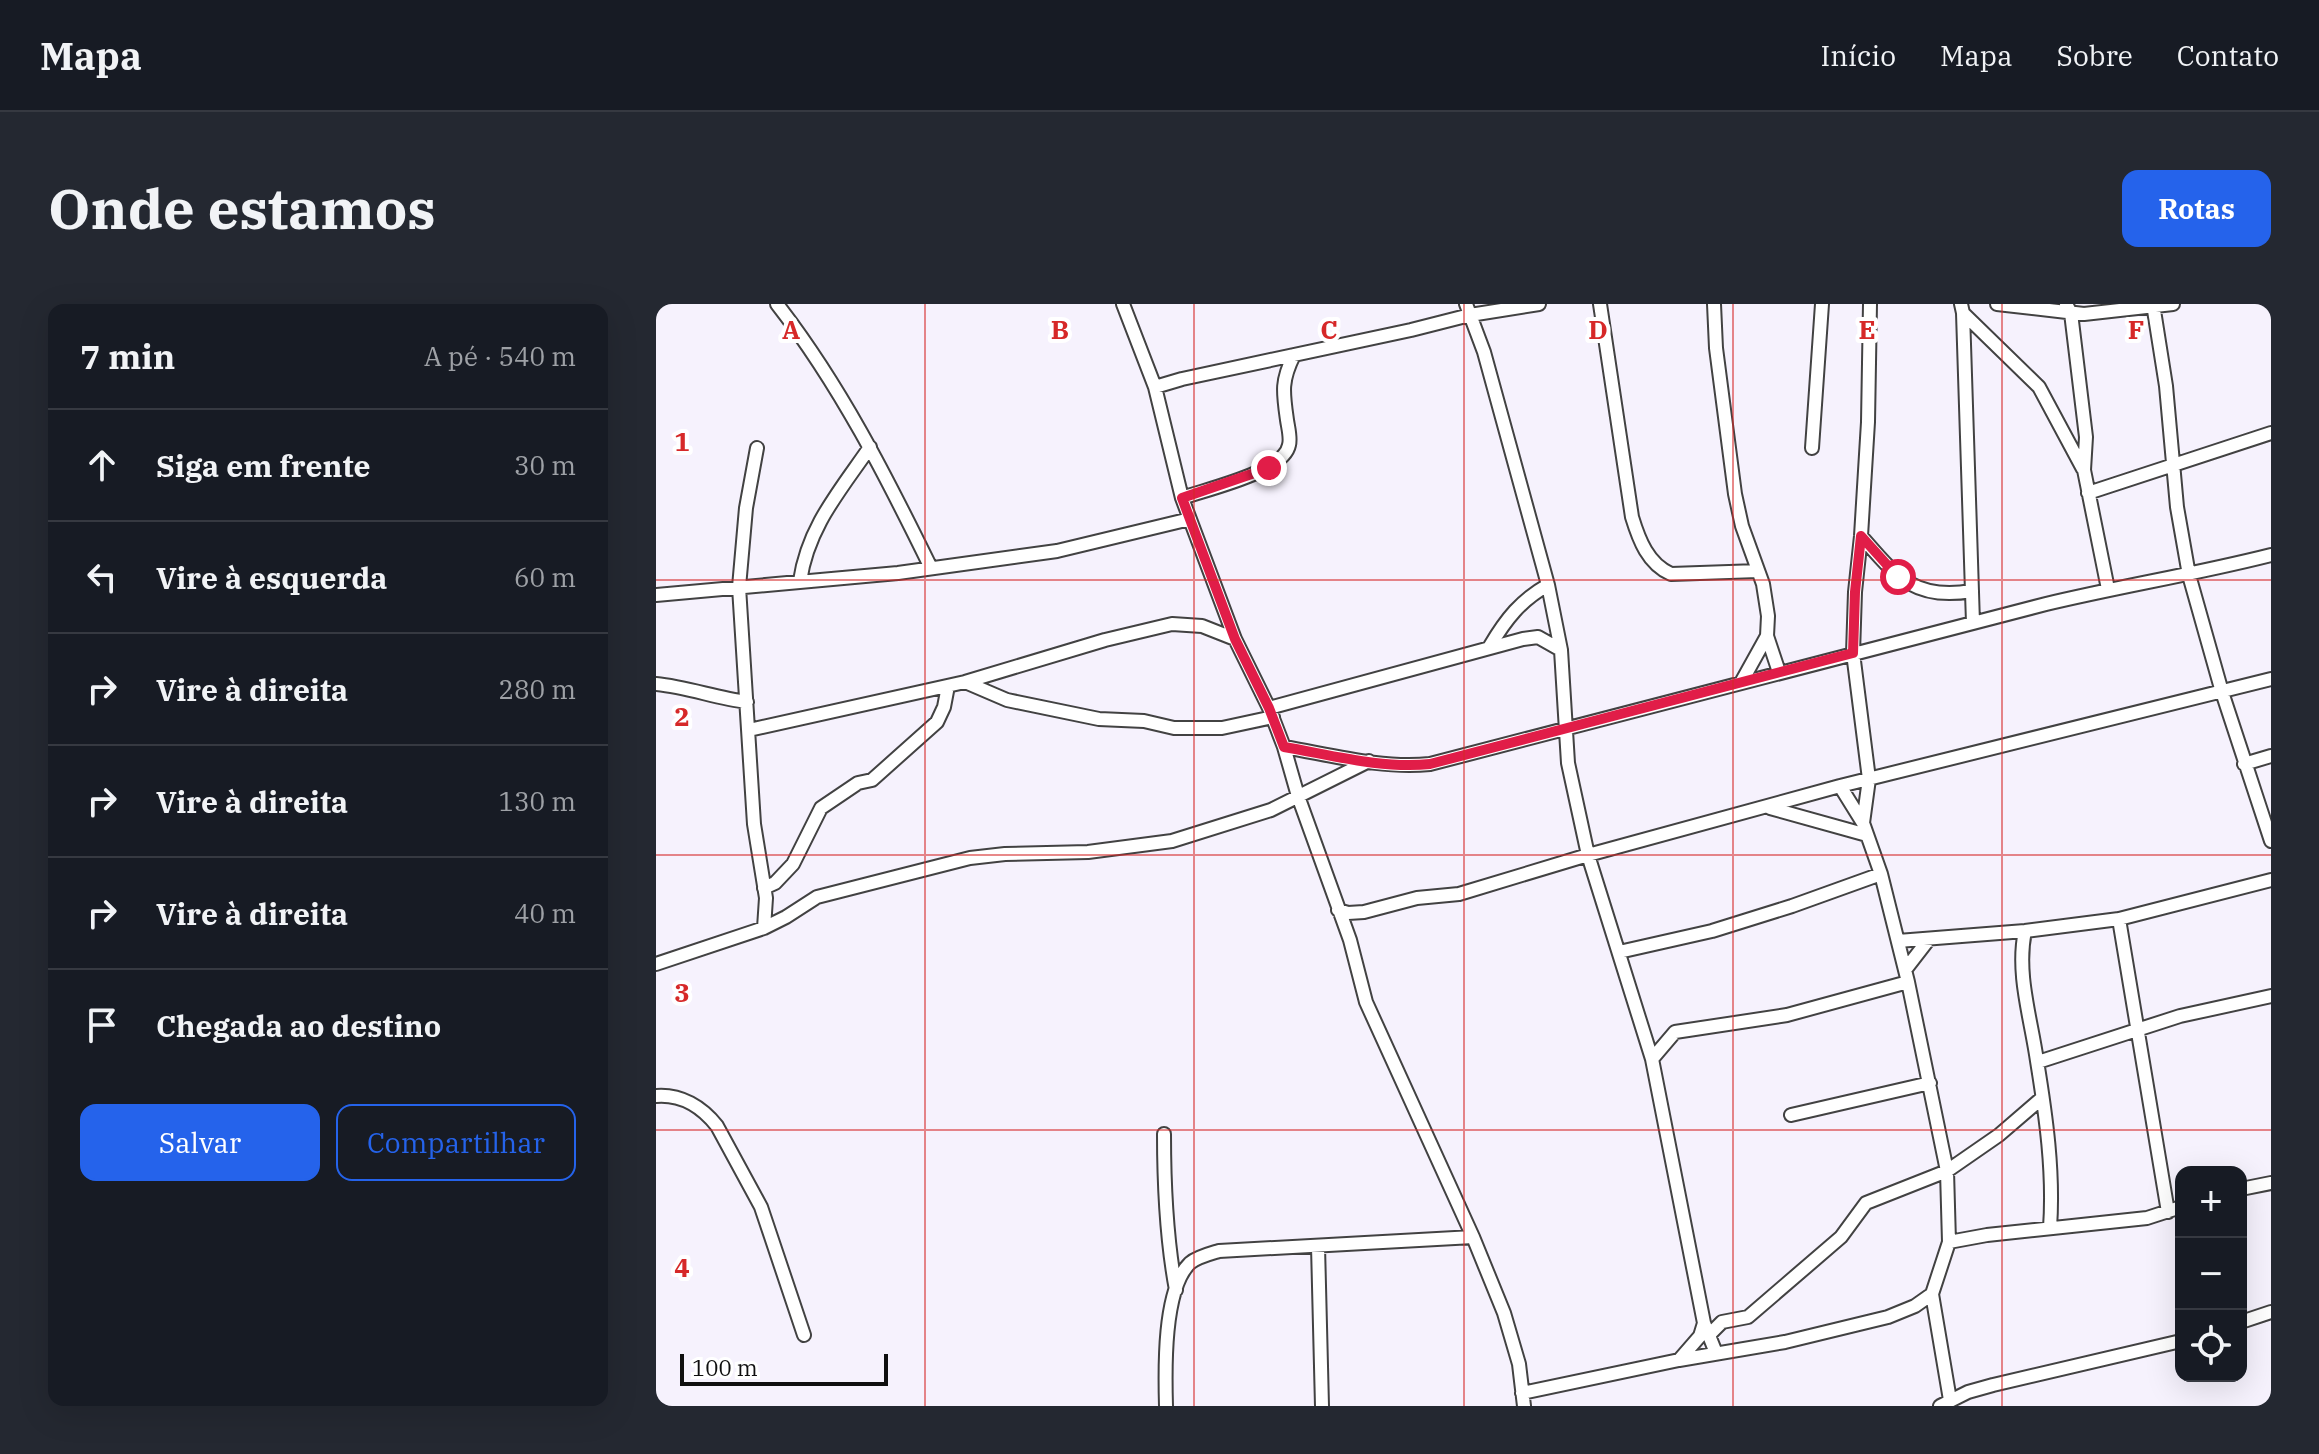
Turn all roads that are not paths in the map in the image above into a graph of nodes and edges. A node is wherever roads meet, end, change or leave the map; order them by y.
1 (777, 304) edge
2 (1123, 304) edge
3 (1539, 304) edge
4 (1600, 304) edge
5 (1714, 304) edge
6 (1822, 304) edge
7 (1870, 304) edge
8 (1997, 304) edge
9 (2173, 304) edge
10 (2154, 305) edge
11 (2046, 306) edge
12 (1962, 308) edge
13 (2069, 308) edge
14 (1468, 309) edge
15 (1294, 355) junction
16 (1155, 387) junction
17 (2271, 433) edge
18 (870, 447) junction
19 (757, 448) dead end
20 (1812, 448) dead end
21 (2173, 467) junction
22 (2084, 470) junction
23 (2088, 493) junction
24 (1182, 498) junction
25 (1190, 519) junction
26 (1861, 536) junction
27 (2271, 555) edge
28 (931, 568) junction
29 (1758, 571) junction
30 (2189, 575) junction
31 (800, 581) junction
32 (1548, 585) junction
33 (739, 587) junction
34 (2108, 589) junction
35 (1972, 591) junction
36 (656, 595) edge
37 (1973, 623) junction
38 (1767, 636) junction
39 (1235, 639) junction
40 (1490, 646) junction
41 (1561, 650) junction
42 (1853, 653) junction
43 (1779, 672) junction
44 (2271, 679) edge
45 (1742, 681) junction
46 (965, 682) junction
47 (656, 684) edge
48 (948, 686) junction
49 (2222, 692) junction
50 (747, 702) junction
51 (1271, 712) junction
52 (1567, 729) junction
53 (749, 730) junction
54 (1284, 747) junction
55 (2271, 756) edge
56 (1369, 761) junction
57 (2244, 764) junction
58 (1869, 779) junction
59 (1840, 786) junction
60 (1298, 796) junction
61 (1767, 807) junction
62 (1865, 829) junction
63 (2270, 836) edge
64 (1588, 855) junction
65 (1881, 874) junction
66 (2271, 880) edge
67 (764, 888) junction
68 (1338, 910) junction
69 (2119, 919) junction
70 (764, 928) junction
71 (2025, 931) junction
72 (1929, 939) junction
73 (1898, 941) junction
74 (1619, 952) junction
75 (656, 964) edge
76 (1907, 976) junction
77 (2271, 996) edge
78 (2138, 1032) junction
79 (1652, 1059) junction
80 (2038, 1062) junction
81 (1930, 1083) junction
82 (656, 1096) edge
83 (2042, 1098) junction
84 (1791, 1115) dead end
85 (1164, 1134) dead end
86 (1947, 1171) junction
87 (2271, 1183) edge
88 (2247, 1188) edge
89 (2174, 1209) edge
90 (2050, 1228) junction
91 (1473, 1237) junction
92 (1949, 1242) junction
93 (1318, 1246) junction
94 (1176, 1290) junction
95 (1932, 1294) junction
96 (2271, 1312) edge
97 (2247, 1320) edge
98 (1706, 1329) junction
99 (804, 1335) dead end
100 (2175, 1343) edge
101 (1716, 1353) junction
102 (1679, 1360) junction
103 (1523, 1399) edge
104 (1945, 1403) edge
105 (1166, 1406) edge
106 (1322, 1406) edge

1 - 18 street
2 - 16 street
3 - 14 street
4 - 29 street
5 - 29 street
6 - 20 street
7 - 26 street
8 - 11 street
9 - 10 street
10 - 13 street
10 - 21 street
11 - 13 street
12 - 22 street
12 - 35 street
13 - 22 street
14 - 15 street
14 - 32 street
15 - 16 street
15 - 24 street
16 - 24 street
17 - 21 street
18 - 28 street
18 - 31 street
19 - 33 street
21 - 23 street
21 - 30 street
22 - 23 street
23 - 34 street
24 - 25 street
25 - 28 street
25 - 39 street
26 - 35 street
26 - 42 street
27 - 30 street
28 - 31 street
29 - 38 street
30 - 34 street
30 - 49 street
31 - 33 street
32 - 40 street
32 - 41 street
33 - 36 street
33 - 50 street
34 - 37 street
35 - 37 street
37 - 42 street
38 - 43 street
38 - 45 street
39 - 46 street
39 - 51 street
40 - 41 street
40 - 51 street
41 - 52 street
42 - 43 street
42 - 58 street
43 - 45 street
44 - 49 street
45 - 52 street
46 - 48 street
46 - 51 street
47 - 50 street
48 - 53 street
48 - 67 street
49 - 57 street
49 - 58 street
50 - 53 street
51 - 54 street
52 - 56 street
52 - 64 street
53 - 67 street
54 - 56 street
54 - 60 street
55 - 57 street
56 - 60 street
57 - 63 street
58 - 59 street
58 - 62 street
59 - 61 street
59 - 62 street
60 - 68 street
60 - 70 street
61 - 62 street
61 - 64 street
62 - 65 street
64 - 68 street
64 - 74 street
65 - 73 street
65 - 74 street
66 - 69 street
67 - 70 street
68 - 91 street
69 - 71 street
69 - 78 street
70 - 75 street
71 - 72 street
71 - 80 street
72 - 73 street
72 - 76 street
73 - 76 street
74 - 79 street
76 - 79 street
76 - 81 street
77 - 78 street
78 - 80 street
78 - 89 street
79 - 98 street
80 - 83 street
81 - 84 street
81 - 86 street
82 - 99 street
83 - 86 street
83 - 90 street
85 - 94 street
86 - 92 street
86 - 98 street
87 - 88 street
89 - 90 street
90 - 92 street
91 - 93 street
91 - 103 street
92 - 95 street
93 - 94 street
93 - 106 street
94 - 105 street
95 - 101 street
95 - 104 street
96 - 97 street
98 - 101 street
98 - 102 street
100 - 104 street
101 - 102 street
102 - 103 street

